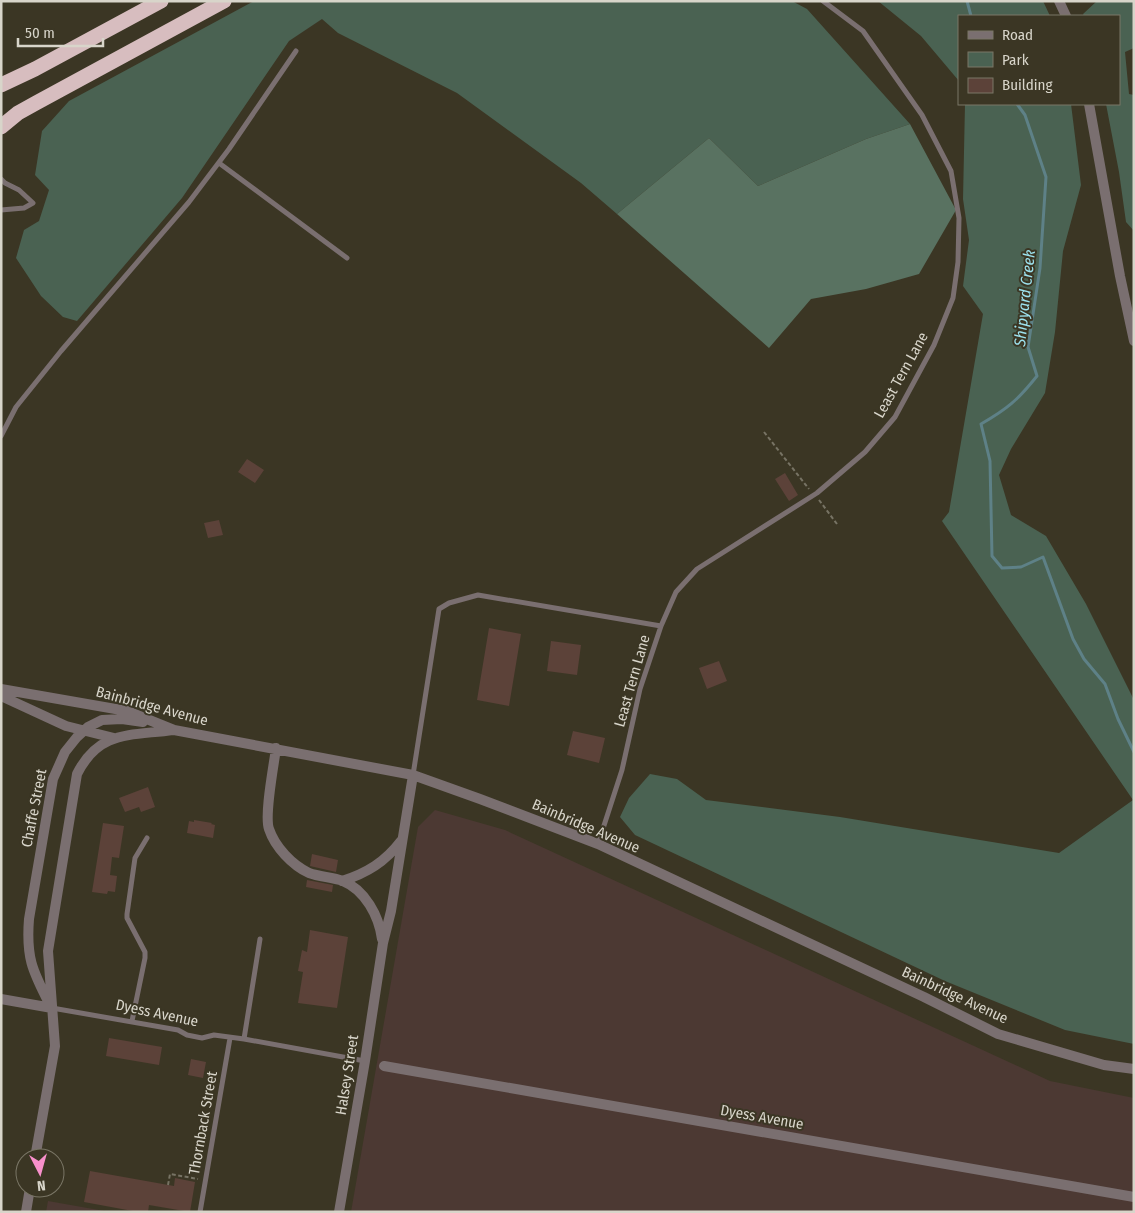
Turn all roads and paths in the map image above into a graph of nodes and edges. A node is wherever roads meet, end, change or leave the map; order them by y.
1 (161, 1) edge
2 (224, 1) edge
3 (823, 1) edge
4 (1059, 1) edge
5 (1066, 15) edge
6 (296, 51) dead end
7 (1, 85) edge
8 (1089, 105) edge
9 (1, 127) edge
10 (218, 163) junction
11 (1, 179) edge
12 (1, 210) edge
13 (347, 258) dead end
14 (1134, 341) edge
15 (764, 432) dead end
16 (1, 436) edge
17 (814, 495) junction
18 (838, 524) dead end
19 (661, 626) junction
20 (1, 690) edge
21 (1, 696) edge
22 (174, 730) junction
23 (84, 731) junction
24 (114, 738) junction
25 (276, 748) junction
26 (413, 775) junction
27 (147, 838) dead end
28 (401, 841) junction
29 (598, 844) junction
30 (342, 881) junction
31 (260, 939) dead end
32 (383, 942) junction
33 (1, 999) edge
34 (52, 1008) junction
35 (132, 1021) junction
36 (230, 1038) junction
37 (244, 1039) junction
38 (366, 1061) junction
39 (384, 1066) dead end
40 (1134, 1069) edge
41 (37, 1148) edge
42 (206, 1180) junction
43 (168, 1185) dead end
44 (1134, 1197) edge
45 (28, 1198) edge
46 (26, 1212) edge
47 (200, 1212) edge
48 (339, 1212) edge

1 - 7 highway
2 - 9 highway
3 - 17 lane, Least Tern Lane
4 - 5 street
6 - 10 lane
8 - 14 street
10 - 13 lane
10 - 16 lane
11 - 12 lane
15 - 17 path
17 - 18 path
17 - 19 lane, Least Tern Lane
19 - 26 lane
19 - 29 lane, Least Tern Lane
20 - 22 street, Bainbridge Avenue
21 - 23 street
22 - 23 street, Chaffe Street
22 - 24 street, Chaffe Street
22 - 25 street, Bainbridge Avenue
23 - 24 street
23 - 34 street, Chaffe Street
24 - 34 street, Chaffe Street
25 - 26 street, Bainbridge Avenue
25 - 30 street, Halsey Street
26 - 28 street, Halsey Street
26 - 29 street, Bainbridge Avenue
27 - 35 lane
28 - 30 street
28 - 32 street, Halsey Street
29 - 40 street, Bainbridge Avenue
30 - 32 street, Halsey Street
31 - 37 lane
32 - 38 street, Halsey Street
33 - 34 street, Dyess Avenue
34 - 35 lane, Dyess Avenue
34 - 41 street, Chaffe Street
35 - 36 lane, Dyess Avenue
36 - 37 lane, Dyess Avenue
36 - 42 lane, Thornback Street
37 - 38 lane, Dyess Avenue
38 - 48 street, Halsey Street
39 - 44 street, Dyess Avenue
42 - 43 path
42 - 47 lane, Thornback Street
45 - 46 street

